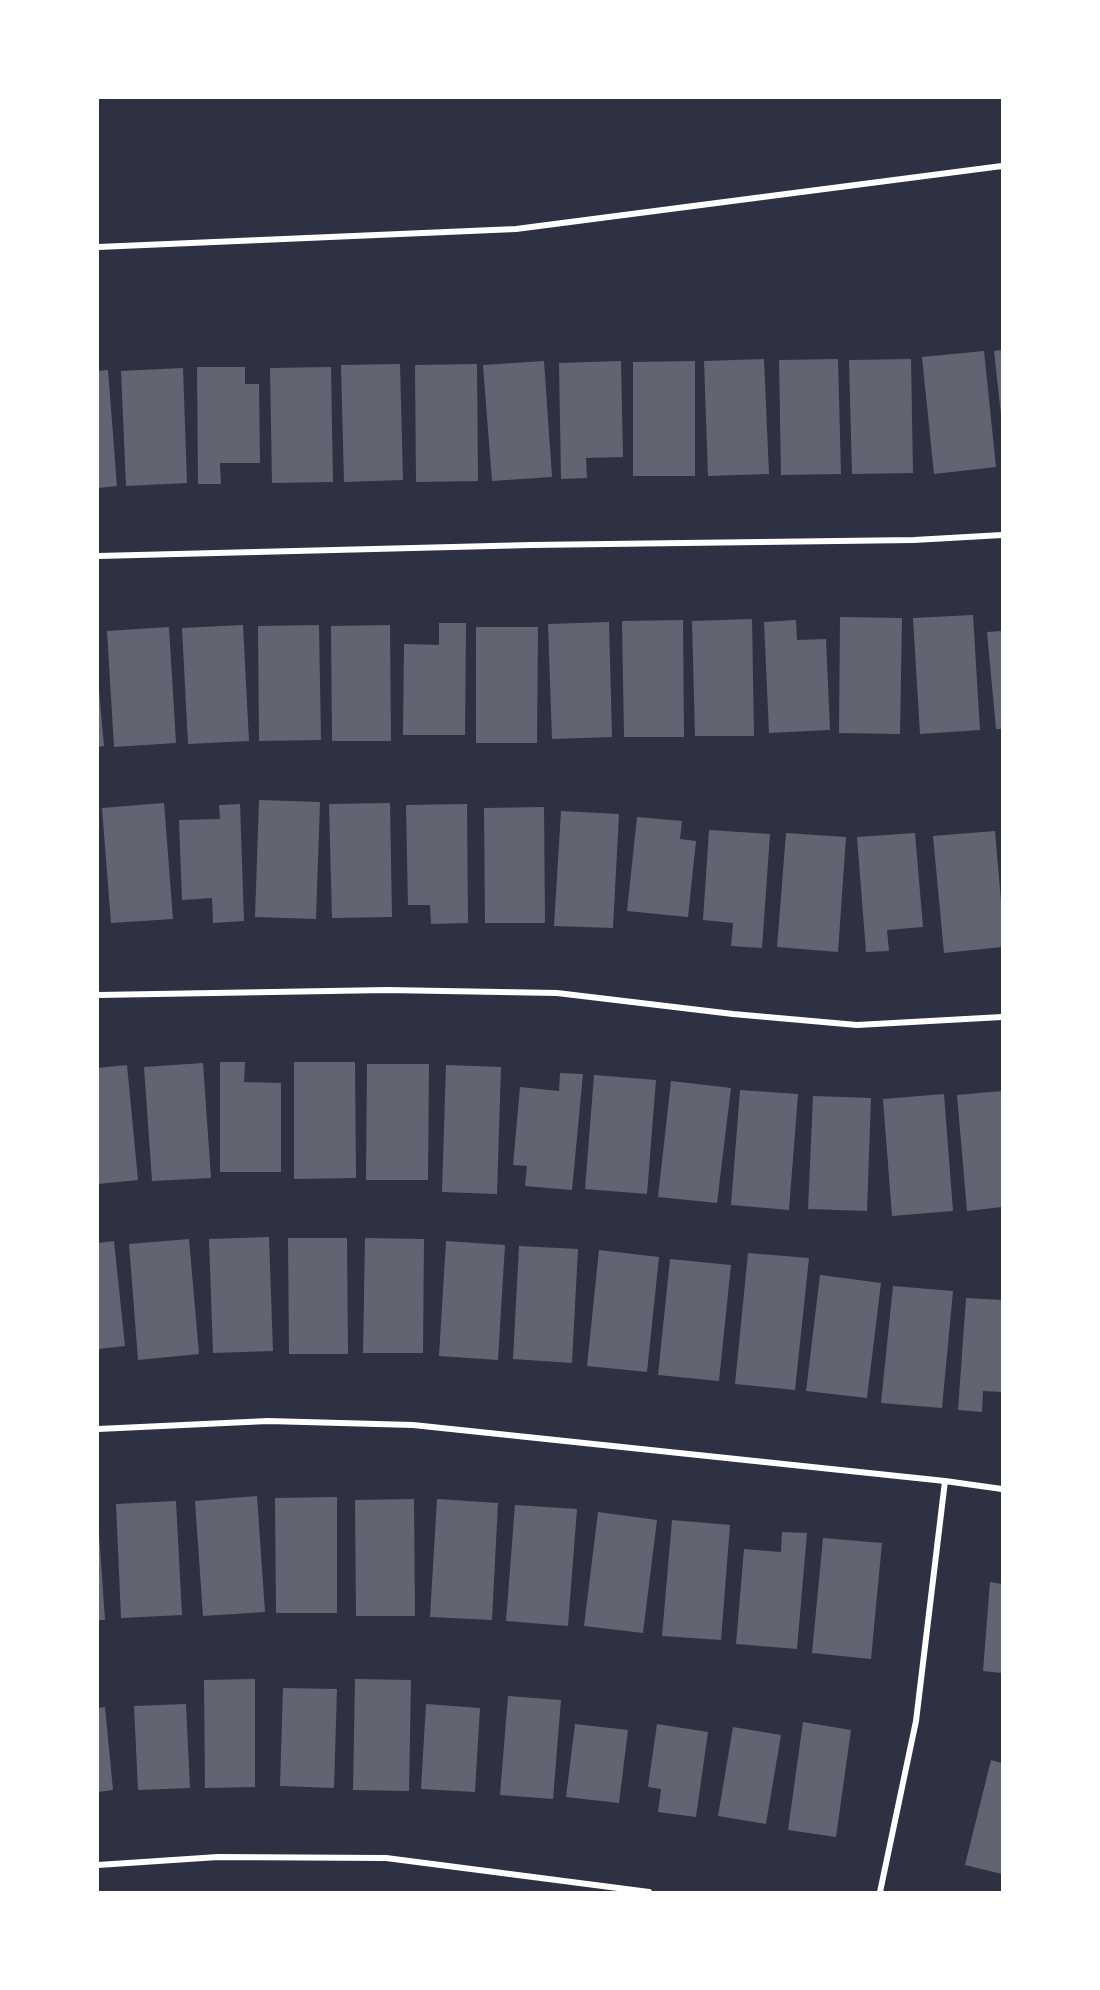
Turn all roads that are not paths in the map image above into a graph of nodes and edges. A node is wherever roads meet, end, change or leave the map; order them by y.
1 (1002, 166) edge
2 (98, 247) edge
3 (1002, 535) edge
4 (98, 556) edge
5 (98, 995) edge
6 (1002, 1017) edge
7 (98, 1429) edge
8 (945, 1481) junction
9 (1002, 1489) edge
10 (98, 1865) edge
11 (649, 1893) edge
12 (880, 1893) edge

1 - 2 street
3 - 4 street
5 - 6 street
7 - 8 street
8 - 9 street
8 - 12 street
10 - 11 street

